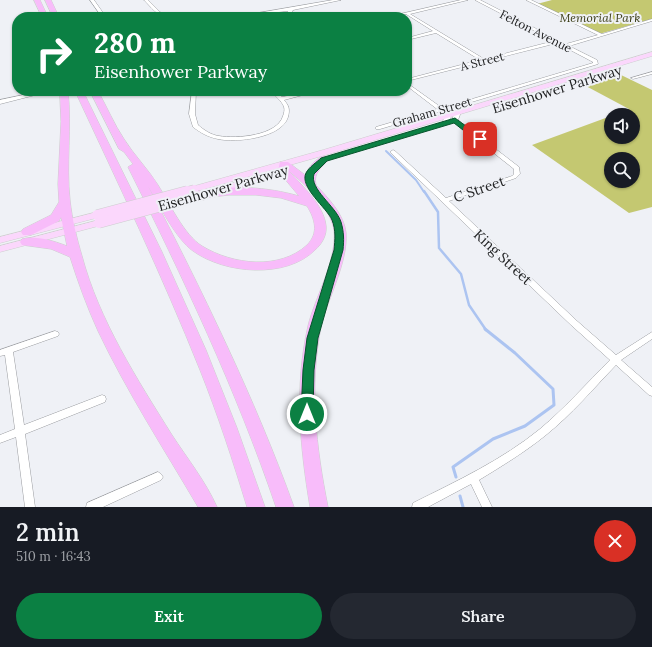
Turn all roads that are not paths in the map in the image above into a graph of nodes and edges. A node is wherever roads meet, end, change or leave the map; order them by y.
1 (37, 0) edge
2 (48, 0) edge
3 (92, 0) edge
4 (146, 0) edge
5 (339, 0) edge
6 (466, 0) edge
7 (477, 0) edge
8 (528, 0) edge
9 (291, 9) junction
10 (43, 12) edge
11 (54, 12) edge
12 (100, 12) edge
13 (158, 12) edge
14 (268, 12) edge
15 (290, 12) edge
16 (411, 12) edge
17 (412, 17) edge
18 (652, 20) edge
19 (436, 32) junction
20 (601, 35) junction
21 (412, 38) edge
22 (557, 42) junction
23 (565, 46) junction
24 (652, 54) edge
25 (652, 60) edge
26 (484, 61) junction
27 (595, 61) joint
28 (652, 73) edge
29 (633, 78) dead end
30 (412, 79) edge
31 (412, 88) edge
32 (27, 96) edge
33 (65, 96) edge
34 (82, 96) edge
35 (97, 96) edge
36 (194, 96) edge
37 (277, 96) edge
38 (296, 96) edge
39 (280, 99) junction
40 (0, 102) edge
41 (441, 110) junction
42 (454, 116) junction
43 (378, 128) dead end
44 (120, 141) junction
45 (393, 152) dead end
46 (324, 159) junction
47 (287, 168) junction
48 (311, 186) junction
49 (198, 192) junction
50 (444, 201) junction
51 (64, 203) junction
52 (310, 204) junction
53 (68, 226) junction
54 (26, 237) junction
55 (0, 240) edge
56 (0, 249) edge
57 (76, 255) junction
58 (55, 334) dead end
59 (652, 335) edge
60 (5, 352) edge
61 (616, 359) junction
62 (652, 392) edge
63 (102, 399) dead end
64 (20, 431) junction
65 (0, 438) edge
66 (158, 478) dead end
67 (473, 478) junction
68 (30, 507) edge
69 (90, 507) edge
70 (208, 507) edge
71 (256, 507) edge
72 (285, 507) edge
73 (319, 507) edge
74 (417, 507) edge
75 (487, 507) edge

1 - 10 highway
2 - 11 highway
3 - 12 street
4 - 13 street
5 - 9 street
6 - 16 street
7 - 22 street, Felton Avenue
8 - 20 street
9 - 14 street
9 - 15 street
17 - 19 street
18 - 20 street
19 - 21 street
19 - 26 street
20 - 23 street
22 - 23 street, Felton Avenue
22 - 26 street, A Street
23 - 27 street, Felton Avenue
24 - 42 main road, Eisenhower Parkway
25 - 42 main road, Eisenhower Parkway
26 - 30 street, A Street
27 - 41 street, Graham Street
28 - 29 street
31 - 41 street, C Street
32 - 40 street
33 - 51 highway
34 - 71 highway
35 - 44 highway
36 - 39 street
37 - 39 street
38 - 39 street
41 - 42 street, C Street
41 - 43 street, Graham Street
42 - 46 main road, Eisenhower Parkway
42 - 47 main road, Eisenhower Parkway
42 - 50 street, C Street
44 - 52 highway
44 - 72 highway
45 - 50 street, King Street
46 - 47 main road, Eisenhower Parkway
46 - 48 highway
47 - 48 highway
47 - 49 main road, Eisenhower Parkway
47 - 52 highway
48 - 73 highway
49 - 52 highway
49 - 53 main road, Eisenhower Parkway, bridge
50 - 61 street, King Street
51 - 53 highway
51 - 54 highway
53 - 54 main road, Eisenhower Parkway
53 - 57 highway
54 - 55 main road, Eisenhower Parkway
54 - 56 main road, Eisenhower Parkway
54 - 57 highway
57 - 70 highway
58 - 60 street
59 - 61 street
60 - 64 street
61 - 62 street, King Street
61 - 67 street
63 - 64 street
64 - 65 street
64 - 68 street
66 - 69 street
67 - 74 street
67 - 75 street

